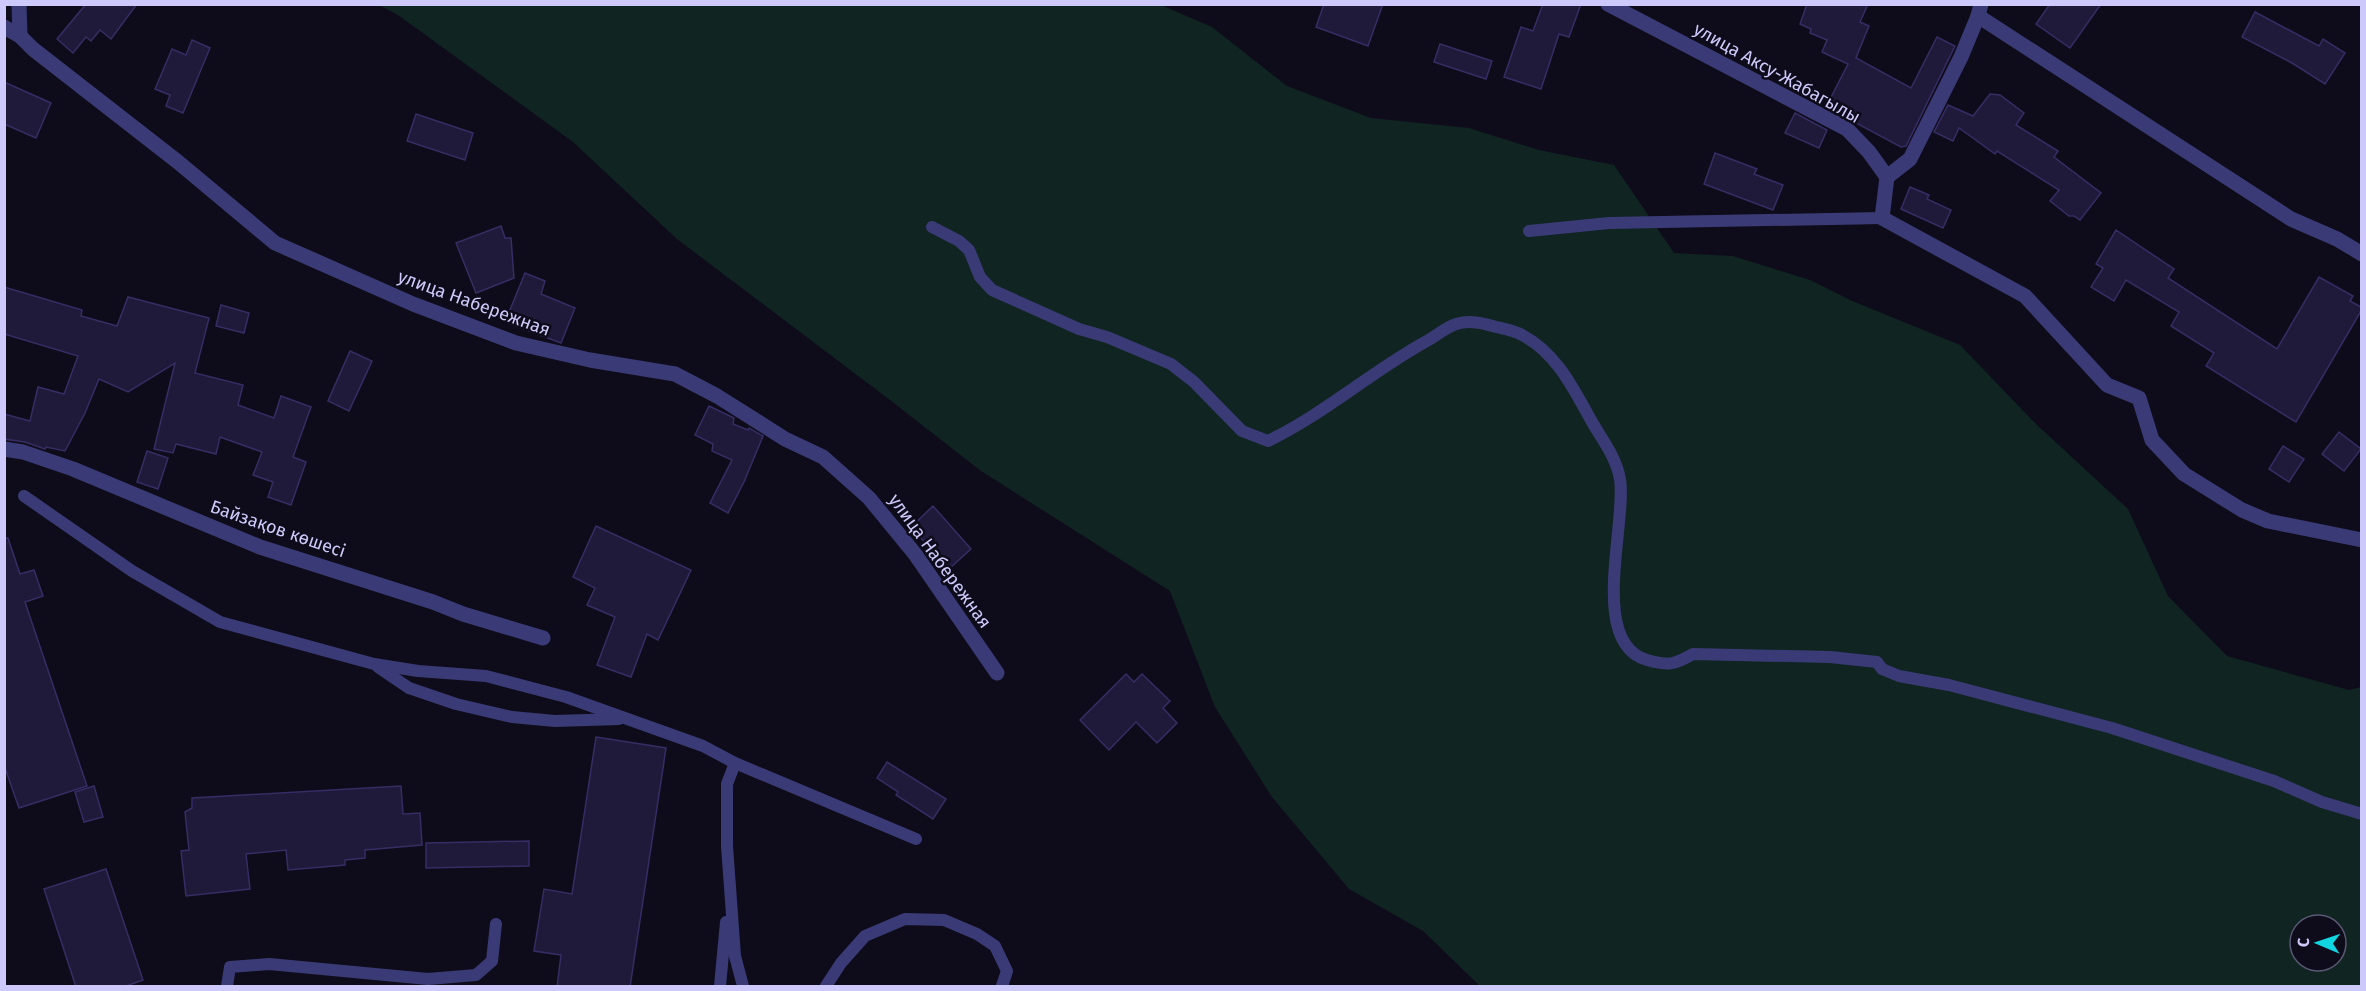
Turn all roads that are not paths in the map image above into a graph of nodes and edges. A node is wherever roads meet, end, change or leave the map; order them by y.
1 (19, 4) edge
2 (1608, 4) edge
3 (1979, 10) edge
4 (4, 27) edge
5 (21, 36) junction
6 (1887, 177) junction
7 (1882, 218) junction
8 (932, 227) dead end
9 (1529, 231) dead end
10 (2361, 254) edge
11 (4, 449) edge
12 (24, 496) dead end
13 (2361, 540) edge
14 (543, 638) dead end
15 (374, 664) junction
16 (997, 673) dead end
17 (622, 719) junction
18 (735, 763) junction
19 (2361, 814) edge
20 (916, 840) dead end
21 (729, 891) junction
22 (496, 924) dead end
23 (227, 987) edge
24 (720, 987) edge
25 (743, 987) edge
26 (826, 987) edge
27 (1002, 987) edge

1 - 5 street
2 - 6 street, улица Аксу-Жабагылы
3 - 6 street
3 - 10 street
4 - 5 street, улица Набережная
5 - 16 street, улица Набережная
6 - 7 street
7 - 9 lane
7 - 13 street
8 - 19 lane
11 - 14 street, Байзақов көшесі
12 - 15 lane
15 - 17 lane
15 - 17 lane
17 - 18 lane
18 - 20 lane
18 - 21 lane
21 - 24 lane
21 - 25 lane
22 - 23 lane
26 - 27 lane

